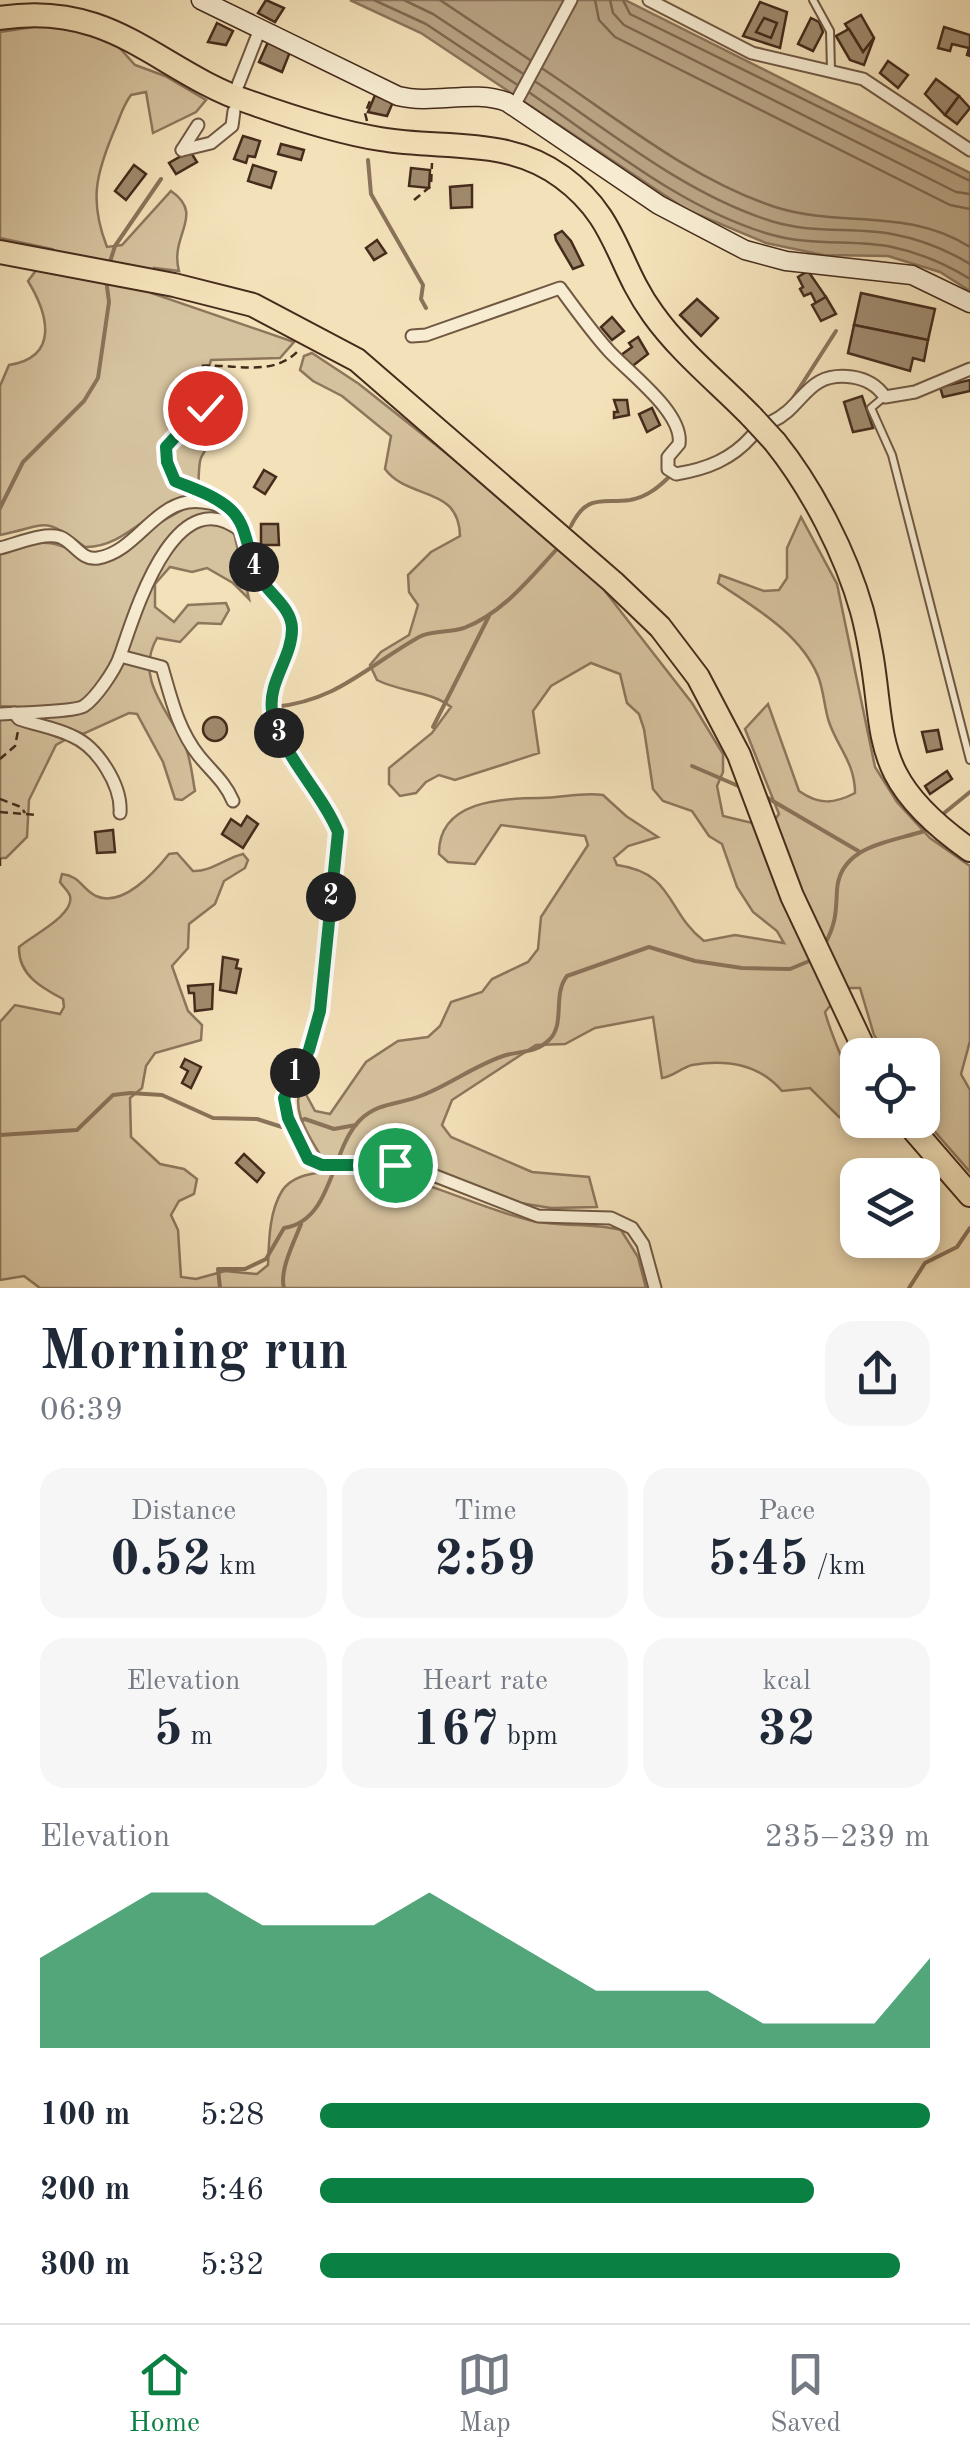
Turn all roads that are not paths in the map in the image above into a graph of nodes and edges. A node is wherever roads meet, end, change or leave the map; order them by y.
1 (201, 0) edge
2 (571, 0) edge
3 (649, 0) edge
4 (813, 0) edge
5 (0, 18) edge
6 (260, 29) junction
7 (831, 70) junction
8 (238, 85) dead end
9 (517, 100) junction
10 (234, 110) dead end
11 (247, 119) dead end
12 (198, 125) dead end
13 (232, 126) junction
14 (970, 150) edge
15 (10, 254) edge
16 (970, 304) edge
17 (412, 336) dead end
18 (970, 369) edge
19 (885, 397) junction
20 (763, 430) junction
21 (245, 535) junction
22 (0, 548) edge
23 (120, 656) junction
24 (0, 714) edge
25 (16, 716) junction
26 (970, 760) edge
27 (233, 802) dead end
28 (120, 813) dead end
29 (970, 850) edge
30 (859, 1038) edge
31 (921, 1138) edge
32 (970, 1195) edge
33 (654, 1288) edge

1 - 6 main road
2 - 9 street
3 - 7 street
4 - 7 lane
5 - 20 highway
6 - 8 street
6 - 9 main road
7 - 14 street
9 - 16 main road
10 - 13 street
11 - 13 street
12 - 13 street
15 - 30 highway
17 - 20 street
18 - 19 street
19 - 20 street
19 - 26 lane
20 - 29 highway
21 - 22 street
21 - 23 street
21 - 33 street
23 - 25 street
23 - 27 street
24 - 25 street
25 - 28 street
31 - 32 highway

